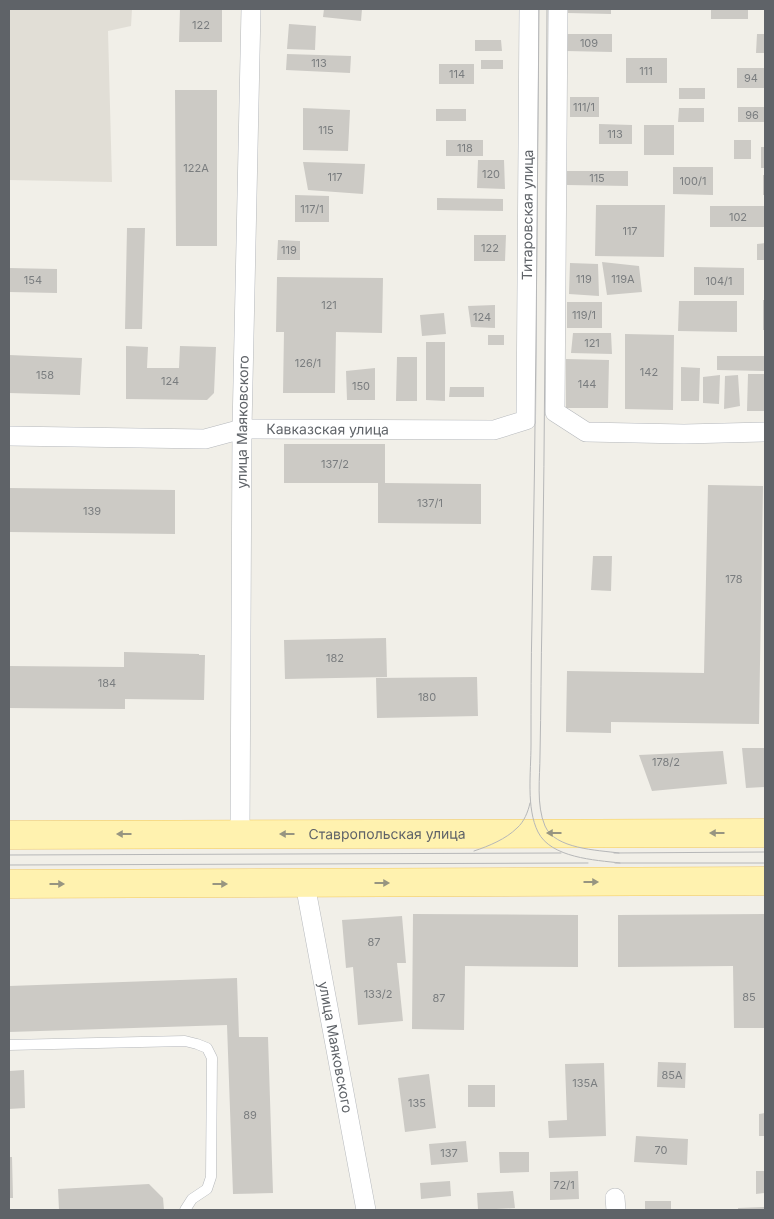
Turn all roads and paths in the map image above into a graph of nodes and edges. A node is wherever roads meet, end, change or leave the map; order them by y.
1 (250, 9) edge
2 (528, 9) edge
3 (558, 9) edge
4 (526, 420) joint
5 (242, 429) junction
6 (765, 432) edge
7 (9, 436) edge
8 (765, 833) edge
9 (240, 834) junction
10 (9, 835) edge
11 (765, 881) edge
12 (9, 884) edge
13 (305, 884) junction
14 (9, 1045) edge
15 (185, 1210) edge
16 (366, 1210) edge

1 - 5 street, улица Маяковского
2 - 4 street, Титаровская улица
3 - 6 street, Титаровская улица
4 - 5 street, Кавказская улица
5 - 7 street, Кавказская улица
5 - 9 street, улица Маяковского
8 -> 9 main road, Ставропольская улица
9 -> 10 main road, Ставропольская улица
13 -> 11 main road
12 -> 13 main road
13 - 16 street, улица Маяковского
14 - 15 lane

